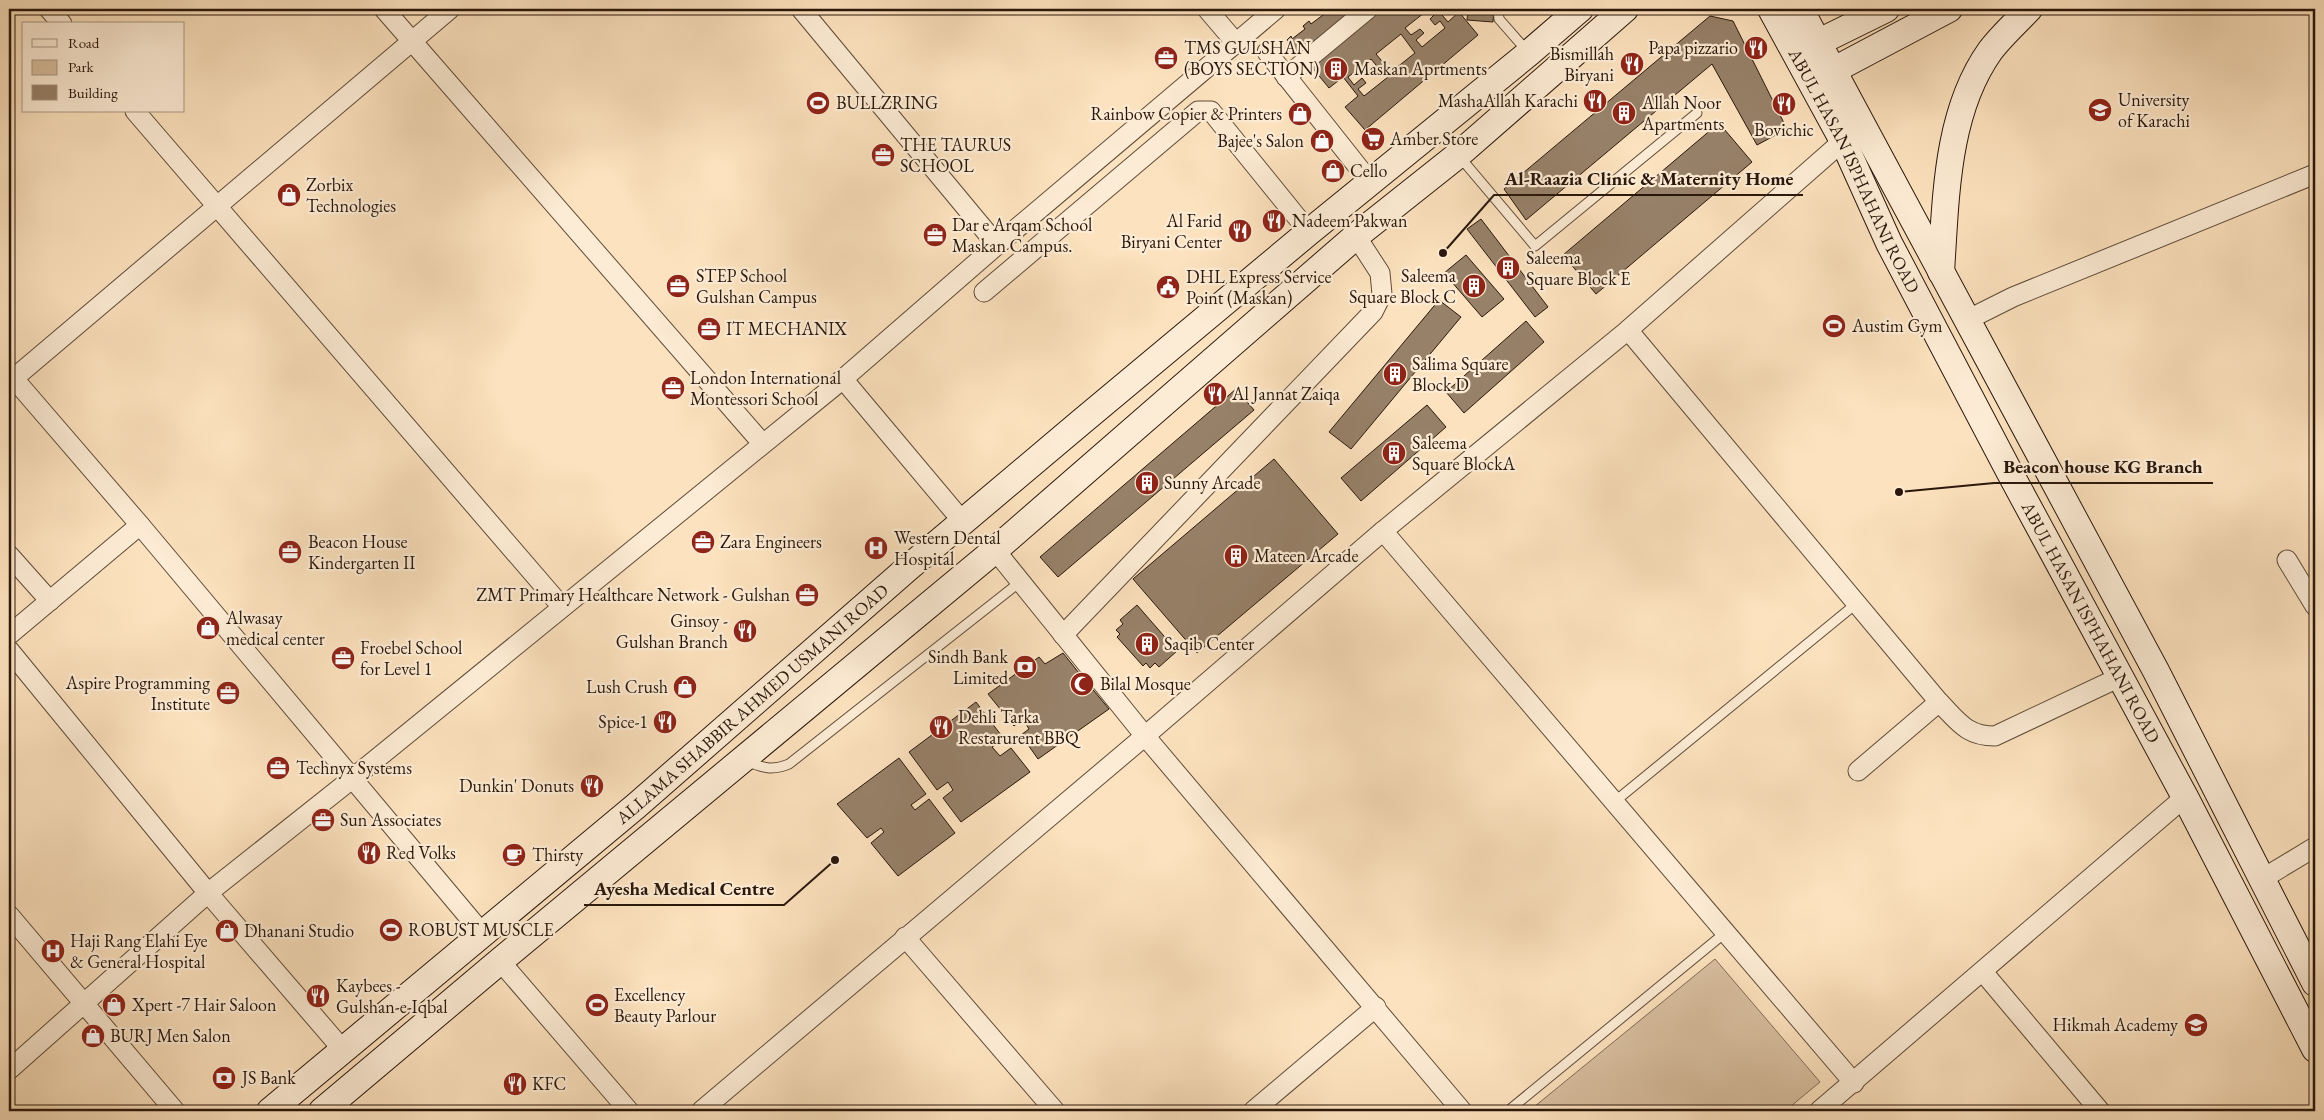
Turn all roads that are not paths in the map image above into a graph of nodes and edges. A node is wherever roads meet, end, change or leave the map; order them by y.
1 (49, 9) edge
2 (384, 9) edge
3 (450, 9) edge
4 (801, 9) edge
5 (1207, 9) edge
6 (1276, 9) edge
7 (1368, 9) edge
8 (1498, 9) edge
9 (1580, 9) edge
10 (1625, 9) edge
11 (1771, 9) edge
12 (1800, 9) edge
13 (1886, 9) edge
14 (1949, 9) edge
15 (2029, 9) edge
16 (60, 22) edge
17 (412, 42) junction
18 (1819, 42) junction
19 (1236, 43) junction
20 (1267, 52) dead end
21 (1529, 53) junction
22 (1834, 70) junction
23 (1286, 77) junction
24 (136, 112) edge
25 (1697, 113) dead end
26 (1843, 141) junction
27 (1458, 155) junction
28 (2315, 174) edge
29 (1370, 182) junction
30 (216, 207) junction
31 (1309, 232) junction
32 (1356, 236) junction
33 (997, 244) junction
34 (1941, 272) junction
35 (984, 292) dead end
36 (1967, 320) junction
37 (1628, 330) junction
38 (11, 376) edge
39 (843, 379) junction
40 (762, 443) junction
41 (963, 522) junction
42 (140, 525) junction
43 (1383, 531) junction
44 (995, 550) junction
45 (9, 555) edge
46 (2287, 560) dead end
47 (1020, 582) junction
48 (50, 601) junction
49 (1857, 603) junction
50 (2315, 606) edge
51 (562, 607) junction
52 (9, 635) edge
53 (1063, 635) junction
54 (9, 650) edge
55 (2120, 677) junction
56 (1939, 702) junction
57 (1145, 736) junction
58 (741, 759) junction
59 (1858, 771) dead end
60 (353, 778) junction
61 (2185, 796) junction
62 (1613, 803) junction
63 (2315, 847) edge
64 (2262, 879) junction
65 (208, 893) junction
66 (9, 915) edge
67 (1726, 932) junction
68 (482, 933) junction
69 (905, 937) junction
70 (500, 960) junction
71 (1983, 972) junction
72 (2315, 983) edge
73 (84, 1002) junction
74 (1376, 1007) junction
75 (2315, 1049) edge
76 (343, 1050) junction
77 (9, 1070) edge
78 (1854, 1083) junction
79 (175, 1111) edge
80 (270, 1111) edge
81 (322, 1111) edge
82 (629, 1111) edge
83 (701, 1111) edge
84 (1055, 1111) edge
85 (1253, 1111) edge
86 (1462, 1111) edge
87 (1508, 1111) edge
88 (1819, 1111) edge
89 (2100, 1111) edge

1 - 16 street
2 - 17 street
3 - 17 street
4 - 33 street
5 - 19 street
6 - 19 street
7 - 23 street
8 - 21 lane
9 - 21 main road, ALLAMA SHABBIR AHMED USMANI ROAD
10 - 27 main road, ALLAMA SHABBIR AHMED USMANI ROAD
11 - 26 main road, ABUL HASAN ISPHAHANI ROAD
12 - 18 main road, ABUL HASAN ISPHAHANI ROAD
13 - 18 main road
14 - 22 main road
15 - 34 main road
17 - 30 street
17 - 40 street
18 - 22 main road, ABUL HASAN ISPHAHANI ROAD
19 - 33 street
20 - 23 street
21 - 29 main road, ALLAMA SHABBIR AHMED USMANI ROAD
22 - 34 main road, ABUL HASAN ISPHAHANI ROAD
23 - 29 street
24 - 30 street
25 - 27 lane
26 - 37 street
26 - 55 main road, ABUL HASAN ISPHAHANI ROAD
27 - 32 main road, ALLAMA SHABBIR AHMED USMANI ROAD
28 - 36 street
29 - 31 main road, ALLAMA SHABBIR AHMED USMANI ROAD
30 - 38 street
30 - 51 street
31 - 35 street
31 - 41 main road, ALLAMA SHABBIR AHMED USMANI ROAD
32 - 44 main road, ALLAMA SHABBIR AHMED USMANI ROAD
32 - 53 street
33 - 39 street
34 - 36 main road, ABUL HASAN ISPHAHANI ROAD
36 - 64 main road, ABUL HASAN ISPHAHANI ROAD
37 - 43 street
37 - 49 street
38 - 42 street
39 - 40 street
39 - 41 street
40 - 51 street
41 - 68 main road, ALLAMA SHABBIR AHMED USMANI ROAD
42 - 48 street
42 - 60 street
43 - 57 street
43 - 62 street
44 - 47 street
44 - 58 main road, ALLAMA SHABBIR AHMED USMANI ROAD
45 - 48 street
46 - 50 street
47 - 53 street
47 - 58 lane
48 - 52 street
49 - 56 street
49 - 62 lane
51 - 60 street
53 - 57 street
54 - 65 street
55 - 56 street
55 - 61 main road, ABUL HASAN ISPHAHANI ROAD
56 - 59 street
57 - 69 street
57 - 74 street
58 - 70 main road, ALLAMA SHABBIR AHMED USMANI ROAD
60 - 65 street
60 - 68 street
61 - 71 street
61 - 75 main road, ABUL HASAN ISPHAHANI ROAD
62 - 67 street
63 - 64 street
64 - 72 main road, ABUL HASAN ISPHAHANI ROAD
65 - 73 street
65 - 76 street
66 - 73 street
67 - 78 street
67 - 87 lane
68 - 76 main road, ALLAMA SHABBIR AHMED USMANI ROAD
69 - 83 street
69 - 84 street
70 - 81 main road, ALLAMA SHABBIR AHMED USMANI ROAD
70 - 82 street
71 - 78 street
71 - 89 street
73 - 77 street
73 - 79 street
74 - 85 street
74 - 86 street
76 - 80 main road, ALLAMA SHABBIR AHMED USMANI ROAD
78 - 88 street

